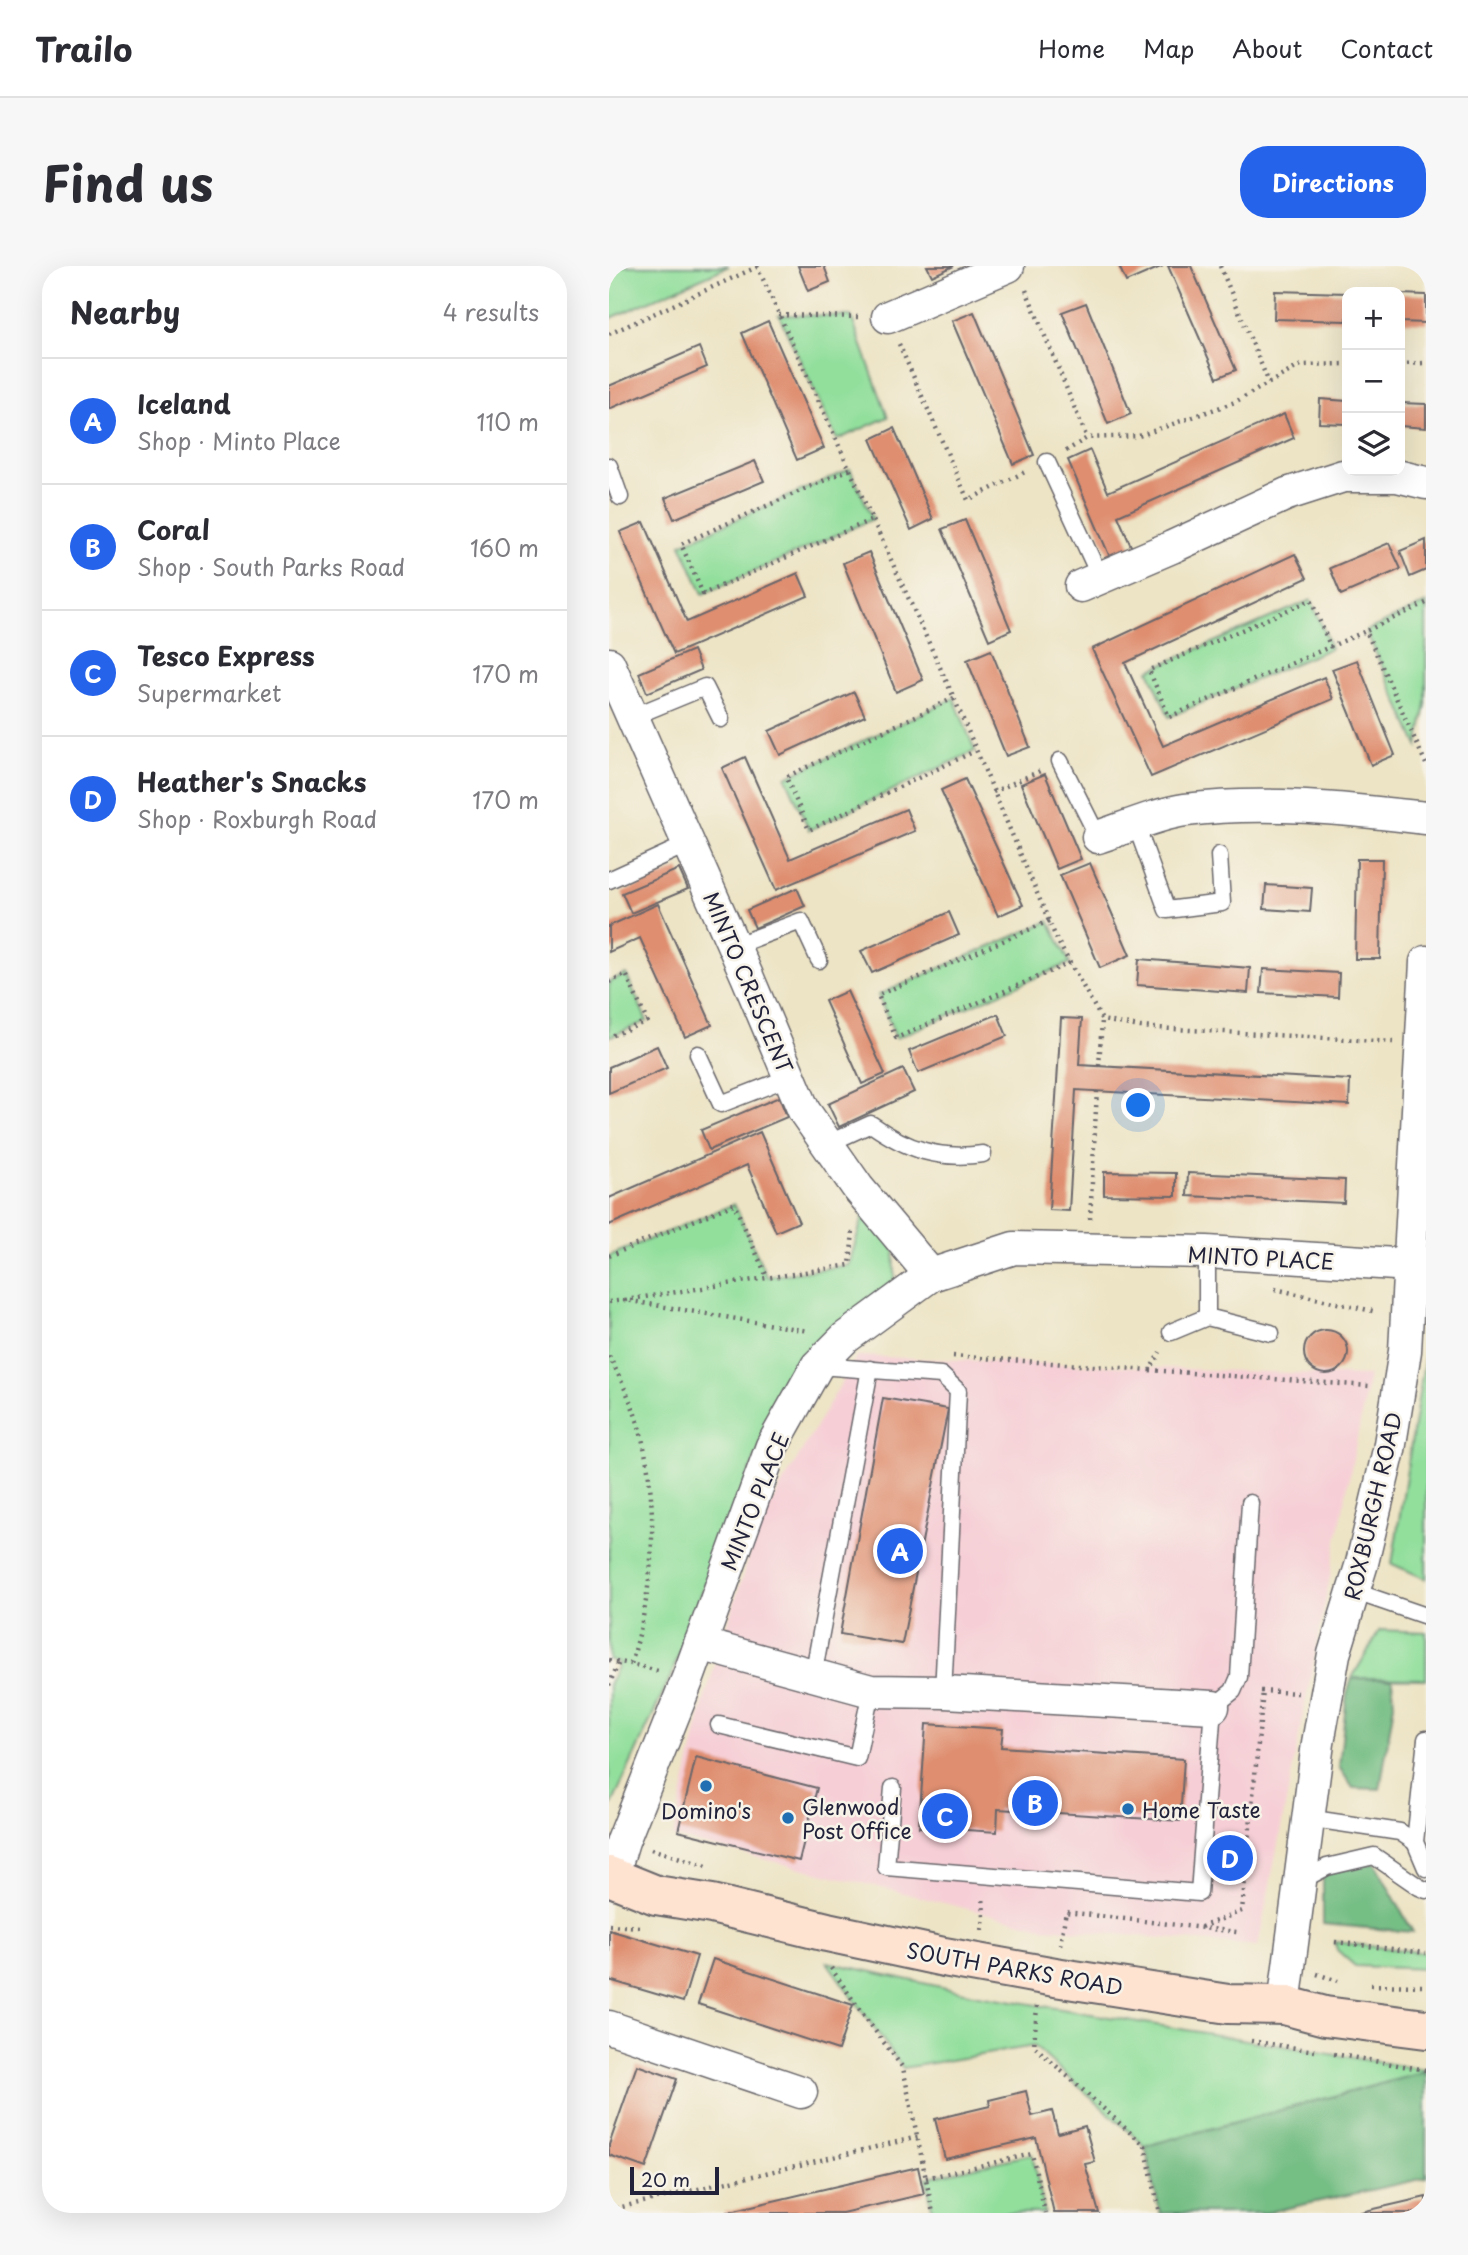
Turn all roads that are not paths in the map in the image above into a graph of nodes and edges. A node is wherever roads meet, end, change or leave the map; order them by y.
1 (1014, 272) edge
2 (888, 317) road end
3 (1047, 461) road end
4 (609, 466) edge
5 (1426, 483) edge
6 (620, 497) dead end
7 (1090, 581) joint
8 (609, 664) edge
9 (632, 717) junction
10 (721, 719) dead end
11 (1060, 761) road end
12 (1426, 818) edge
13 (1136, 825) junction
14 (1098, 837) joint
15 (688, 844) junction
16 (1219, 855) dead end
17 (609, 880) edge
18 (734, 946) junction
19 (819, 960) dead end
20 (1426, 962) edge
21 (698, 1054) dead end
22 (1423, 1058) edge
23 (790, 1077) junction
24 (827, 1144) junction
25 (983, 1154) dead end
26 (1207, 1252) junction
27 (1411, 1265) junction
28 (931, 1275) junction
29 (1207, 1317) junction
30 (1171, 1332) road end
31 (1271, 1333) dead end
32 (817, 1366) junction
33 (870, 1369) junction
34 (1250, 1503) dead end
35 (1353, 1591) junction
36 (1426, 1616) edge
37 (700, 1644) junction
38 (813, 1676) junction
39 (871, 1691) junction
40 (943, 1693) junction
41 (1223, 1699) junction
42 (719, 1725) dead end
43 (1426, 1739) edge
44 (893, 1788) dead end
45 (1307, 1818) junction
46 (1415, 1842) junction
47 (1426, 1868) edge
48 (610, 1878) edge
49 (1299, 1882) junction
50 (1426, 1890) edge
51 (1284, 2004) junction
52 (609, 2027) edge
53 (1426, 2029) edge
54 (801, 2092) dead end

1 - 2 street
3 - 7 lane
4 - 6 lane
5 - 7 street
8 - 9 street, MINTO CRESCENT
9 - 10 lane
9 - 15 street, MINTO CRESCENT
11 - 14 lane
12 - 13 street
13 - 14 street
13 - 16 lane
15 - 17 lane
15 - 18 street, MINTO CRESCENT
18 - 19 lane
18 - 23 street, MINTO CRESCENT
20 - 22 street, ROXBURGH ROAD
21 - 23 lane
22 - 27 street, ROXBURGH ROAD
23 - 24 street, MINTO CRESCENT
24 - 25 lane
24 - 28 street, MINTO CRESCENT
26 - 27 street, MINTO PLACE
26 - 28 street, MINTO PLACE
26 - 29 lane
27 - 35 street, ROXBURGH ROAD
28 - 32 street, MINTO PLACE
29 - 30 lane
29 - 31 lane
32 - 33 lane
32 - 37 street, MINTO PLACE
33 - 38 lane
33 - 40 lane
34 - 41 lane
35 - 36 lane
35 - 45 street, ROXBURGH ROAD
37 - 38 street
37 - 48 street, MINTO PLACE
38 - 39 street
39 - 40 street
39 - 42 lane
40 - 41 street
41 - 44 lane
43 - 46 lane
45 - 46 lane
45 - 49 street, ROXBURGH ROAD
46 - 47 lane
48 - 51 street, SOUTH PARKS ROAD
49 - 50 lane
49 - 51 street, ROXBURGH ROAD
51 - 53 street, SOUTH PARKS ROAD
52 - 54 street

